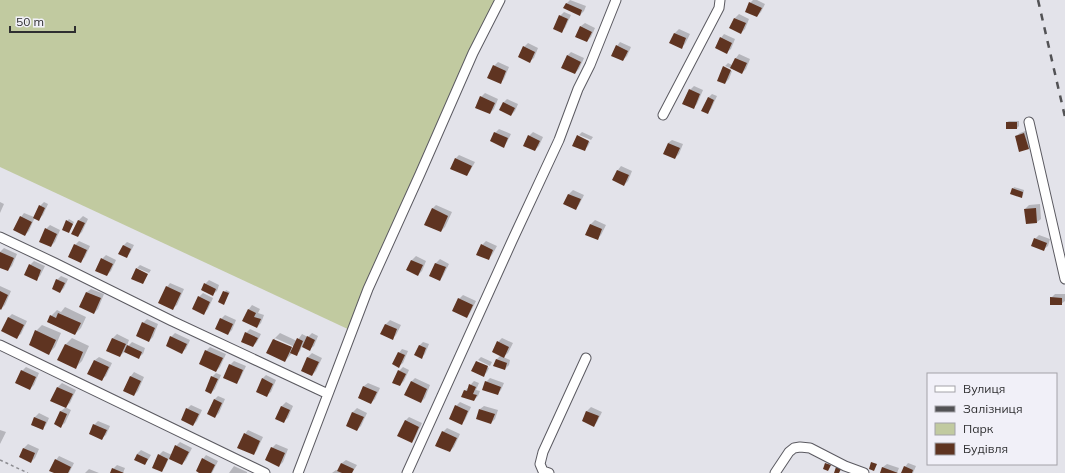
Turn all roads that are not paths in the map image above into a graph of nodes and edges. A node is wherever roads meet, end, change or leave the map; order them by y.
1 (500, 0) edge
2 (616, 0) edge
3 (720, 0) edge
4 (663, 115) dead end
5 (1030, 122) dead end
6 (0, 237) edge
7 (1065, 279) edge
8 (0, 345) edge
9 (586, 358) dead end
10 (328, 394) junction
11 (265, 473) edge
12 (298, 473) edge
13 (407, 473) edge
14 (549, 473) edge
15 (775, 473) edge
16 (864, 473) edge

1 - 10 street
2 - 13 street
3 - 4 street
5 - 7 street
6 - 10 street
8 - 11 street
9 - 14 street
10 - 12 street
15 - 16 street

